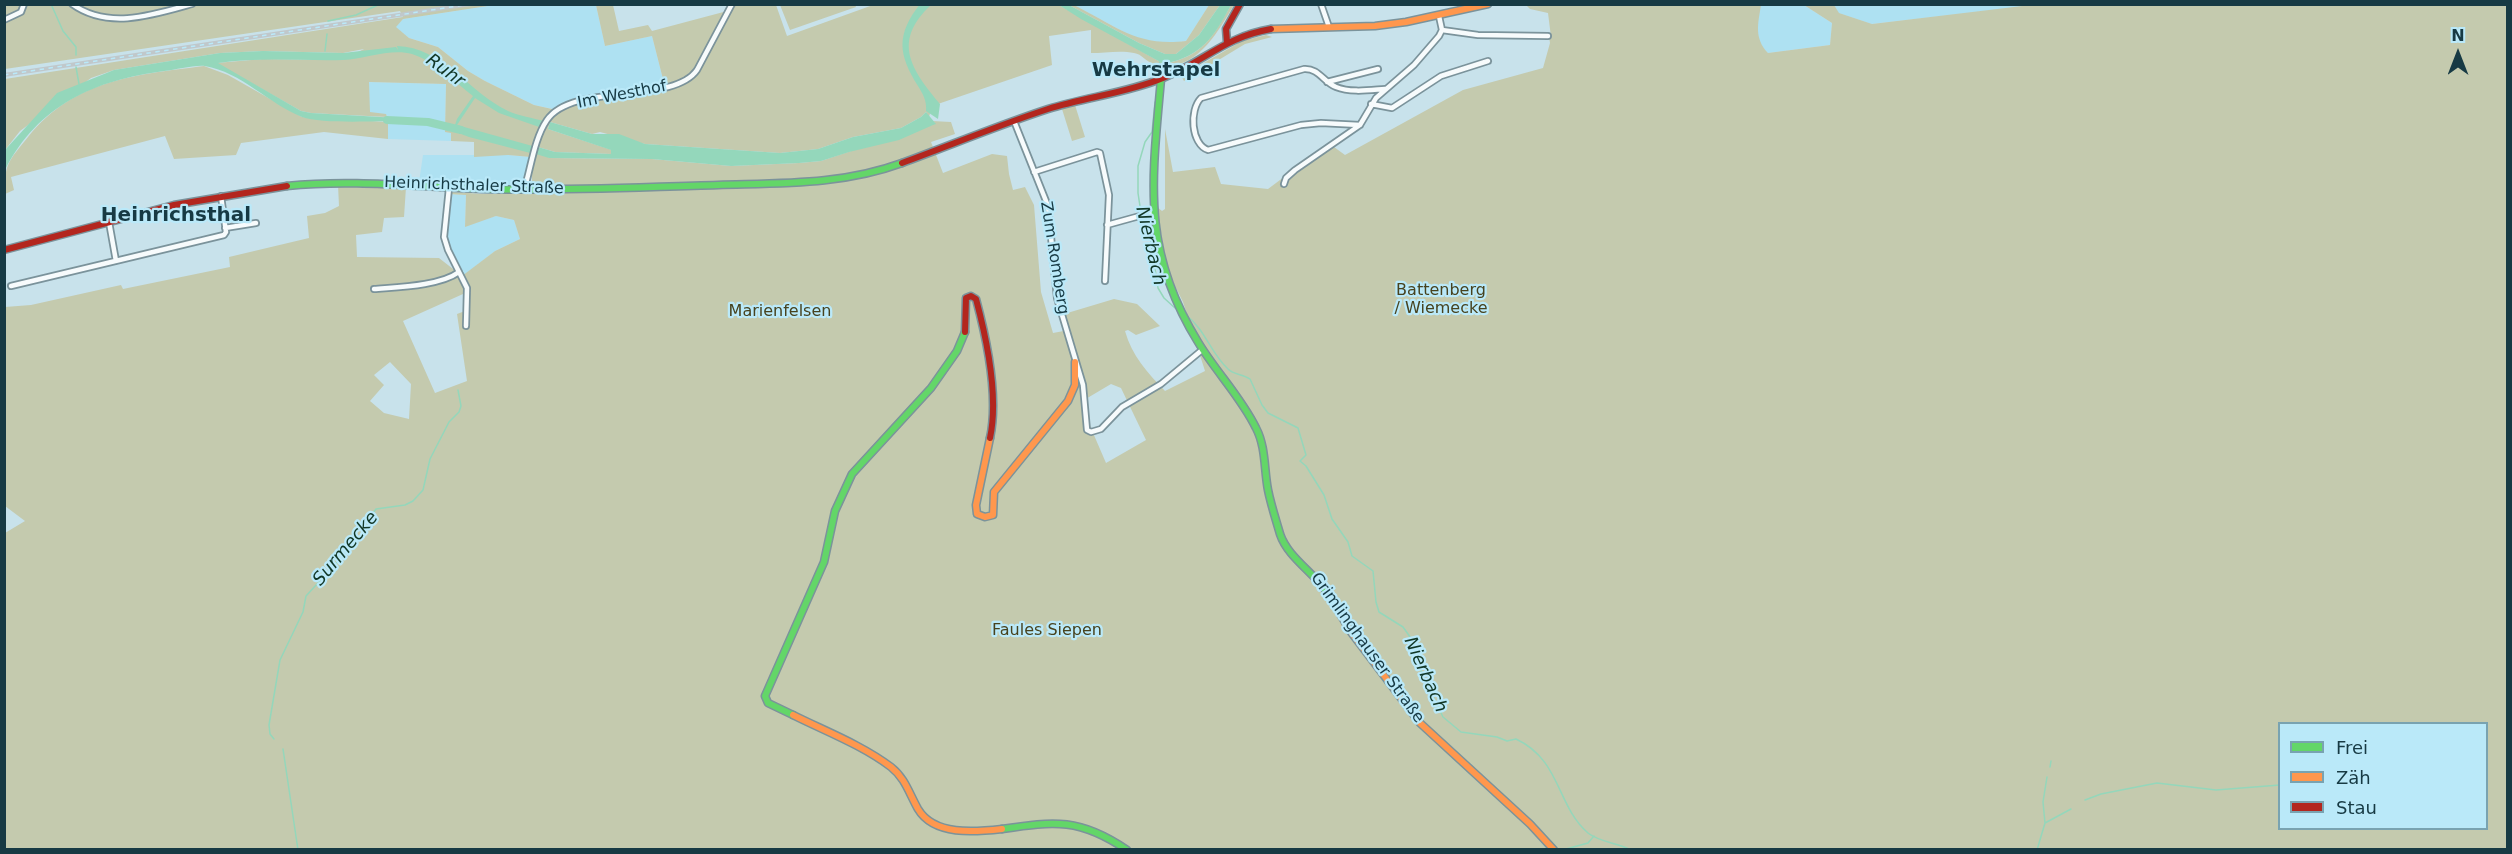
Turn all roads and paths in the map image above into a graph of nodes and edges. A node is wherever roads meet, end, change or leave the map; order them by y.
1 (24, 4) edge
2 (72, 4) edge
3 (192, 4) edge
4 (732, 4) edge
5 (1240, 4) edge
6 (1488, 4) edge
7 (1324, 5) edge
8 (1439, 15) junction
9 (4, 20) edge
10 (1329, 27) junction
11 (1442, 30) junction
12 (1548, 36) dead end
13 (1227, 42) junction
14 (1488, 61) dead end
15 (1377, 69) dead end
16 (1161, 79) junction
17 (1327, 82) junction
18 (1385, 89) junction
19 (1371, 104) junction
20 (1014, 121) junction
21 (1360, 125) junction
22 (1034, 172) junction
23 (1284, 184) dead end
24 (449, 188) junction
25 (524, 190) junction
26 (220, 196) junction
27 (1154, 213) junction
28 (108, 222) junction
29 (256, 223) dead end
30 (1107, 225) junction
31 (225, 228) junction
32 (4, 250) edge
33 (116, 261) junction
34 (459, 272) junction
35 (1105, 281) dead end
36 (11, 286) dead end
37 (374, 289) dead end
38 (466, 326) dead end
39 (1202, 350) junction
40 (1075, 362) junction
41 (1127, 849) edge
42 (1554, 849) edge

1 - 9 street
2 - 3 street
4 - 25 street, Im Westhof
5 - 13 main road
6 - 8 main road, Heinrichsthaler Straße
7 - 10 street
8 - 10 main road, Heinrichsthaler Straße
8 - 11 street
10 - 13 main road, Heinrichsthaler Straße
11 - 12 street
11 - 18 street
13 - 16 main road, Heinrichsthaler Straße
14 - 19 street
15 - 17 street
16 - 20 main road, Heinrichsthaler Straße
16 - 27 main road, Grimlinghauser Straße
17 - 18 street
17 - 21 street
18 - 19 street
19 - 21 street
20 - 22 street, Zum Romberg
20 - 25 main road, Heinrichsthaler Straße
21 - 23 street
22 - 30 street
22 - 40 street, Zum Romberg
24 - 25 main road, Heinrichsthaler Straße
24 - 26 main road, Heinrichsthaler Straße
24 - 34 street
26 - 28 main road, Heinrichsthaler Straße
26 - 31 street
27 - 30 street
27 - 39 main road, Grimlinghauser Straße
28 - 32 main road, Heinrichsthaler Straße
28 - 33 street
29 - 31 street
30 - 35 street
31 - 33 street
33 - 36 street
34 - 37 street
34 - 38 street
39 - 40 street
39 - 42 main road, Grimlinghauser Straße
40 - 41 main road

